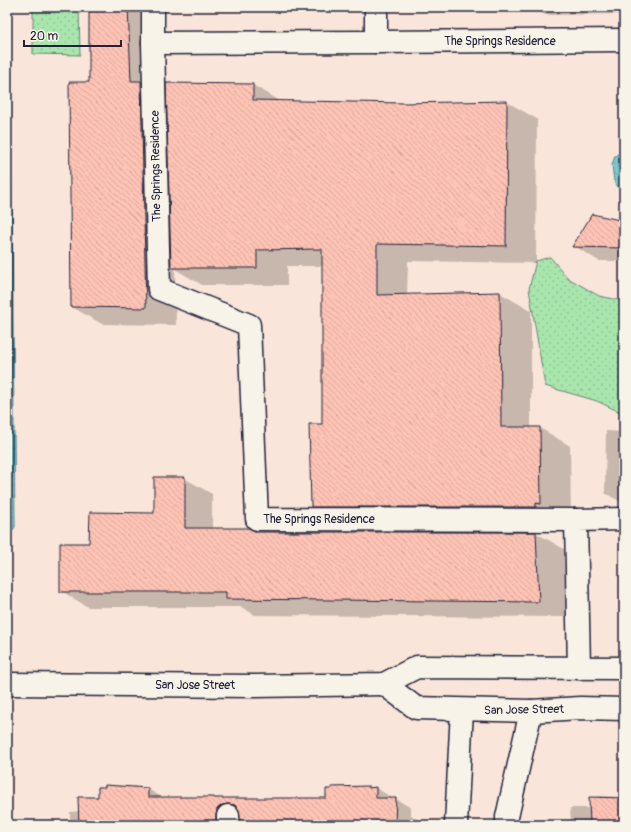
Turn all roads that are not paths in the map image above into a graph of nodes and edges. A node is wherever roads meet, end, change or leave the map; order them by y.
1 (153, 7) edge
2 (376, 7) edge
3 (624, 40) edge
4 (376, 42) junction
5 (153, 43) junction
6 (576, 520) junction
7 (624, 520) edge
8 (579, 668) junction
9 (624, 668) edge
10 (7, 684) edge
11 (384, 684) junction
12 (624, 709) edge
13 (462, 710) junction
14 (532, 712) junction
15 (456, 825) edge
16 (507, 825) edge

1 - 5 street, The Springs Residence
2 - 4 street
3 - 4 street, The Springs Residence
4 - 5 street, The Springs Residence
5 - 6 street, The Springs Residence
6 - 7 street, The Springs Residence
6 - 8 street
8 - 9 street, San Jose Street
8 - 11 street, San Jose Street
10 - 11 street, San Jose Street
11 - 13 street, San Jose Street
12 - 14 street, San Jose Street
13 - 14 street, San Jose Street
13 - 15 street
14 - 16 street

